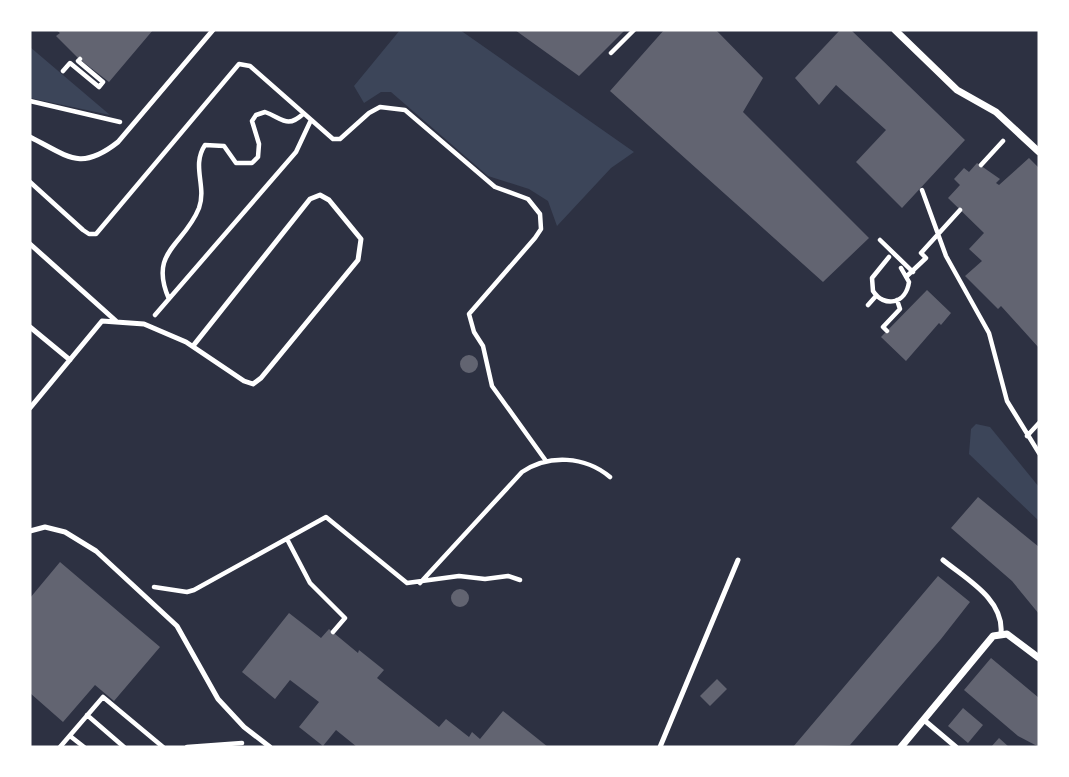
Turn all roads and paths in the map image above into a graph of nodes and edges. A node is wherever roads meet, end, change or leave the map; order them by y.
1 (213, 30) edge
2 (634, 30) edge
3 (895, 30) edge
4 (611, 53) dead end
5 (80, 60) dead end
6 (63, 71) dead end
7 (30, 102) edge
8 (303, 114) dead end
9 (311, 120) dead end
10 (130, 127) junction
11 (30, 136) edge
12 (1003, 141) dead end
13 (1039, 152) edge
14 (981, 165) dead end
15 (922, 190) dead end
16 (961, 210) dead end
17 (939, 234) junction
18 (880, 240) dead end
19 (30, 244) edge
20 (893, 254) junction
21 (901, 268) dead end
22 (912, 272) junction
23 (908, 276) junction
24 (876, 296) junction
25 (169, 299) junction
26 (897, 300) junction
27 (867, 305) dead end
28 (900, 309) junction
29 (905, 314) dead end
30 (152, 318) dead end
31 (117, 322) junction
32 (30, 327) edge
33 (887, 331) dead end
34 (193, 346) junction
35 (70, 360) junction
36 (30, 408) edge
37 (1039, 423) edge
38 (1027, 436) junction
39 (1039, 453) edge
40 (610, 477) dead end
41 (30, 531) edge
42 (287, 539) junction
43 (738, 560) dead end
44 (943, 560) dead end
45 (520, 580) dead end
46 (130, 583) junction
47 (419, 584) junction
48 (333, 632) dead end
49 (1001, 633) junction
50 (1039, 658) edge
51 (88, 715) junction
52 (924, 720) junction
53 (70, 736) junction
54 (242, 743) dead end
55 (60, 747) edge
56 (84, 747) edge
57 (124, 747) edge
58 (163, 747) edge
59 (187, 747) edge
60 (270, 747) edge
61 (660, 747) edge
62 (901, 747) edge
63 (956, 747) edge

1 - 10 lane
2 - 4 path
3 - 13 street
5 - 6 path
7 - 10 path
8 - 25 path
9 - 25 path
10 - 11 lane
12 - 14 path
15 - 17 path
16 - 17 path
17 - 22 path
17 - 38 path
18 - 20 path
19 - 31 lane
20 - 22 path
20 - 24 path
21 - 23 path
22 - 23 path
23 - 26 path
24 - 26 path
24 - 27 path
25 - 30 path
26 - 28 path
28 - 29 path
28 - 33 path
31 - 34 lane
31 - 35 lane
32 - 35 lane
34 - 34 lane
35 - 36 lane
37 - 38 path
38 - 39 path
40 - 47 path
41 - 46 lane
42 - 46 path
42 - 47 path
42 - 48 path
43 - 61 lane
44 - 49 lane
45 - 47 path
46 - 60 lane
49 - 50 street
49 - 52 street
51 - 53 path
51 - 57 path
51 - 58 path
52 - 62 street
52 - 63 lane
53 - 55 path
53 - 56 path
54 - 59 path

